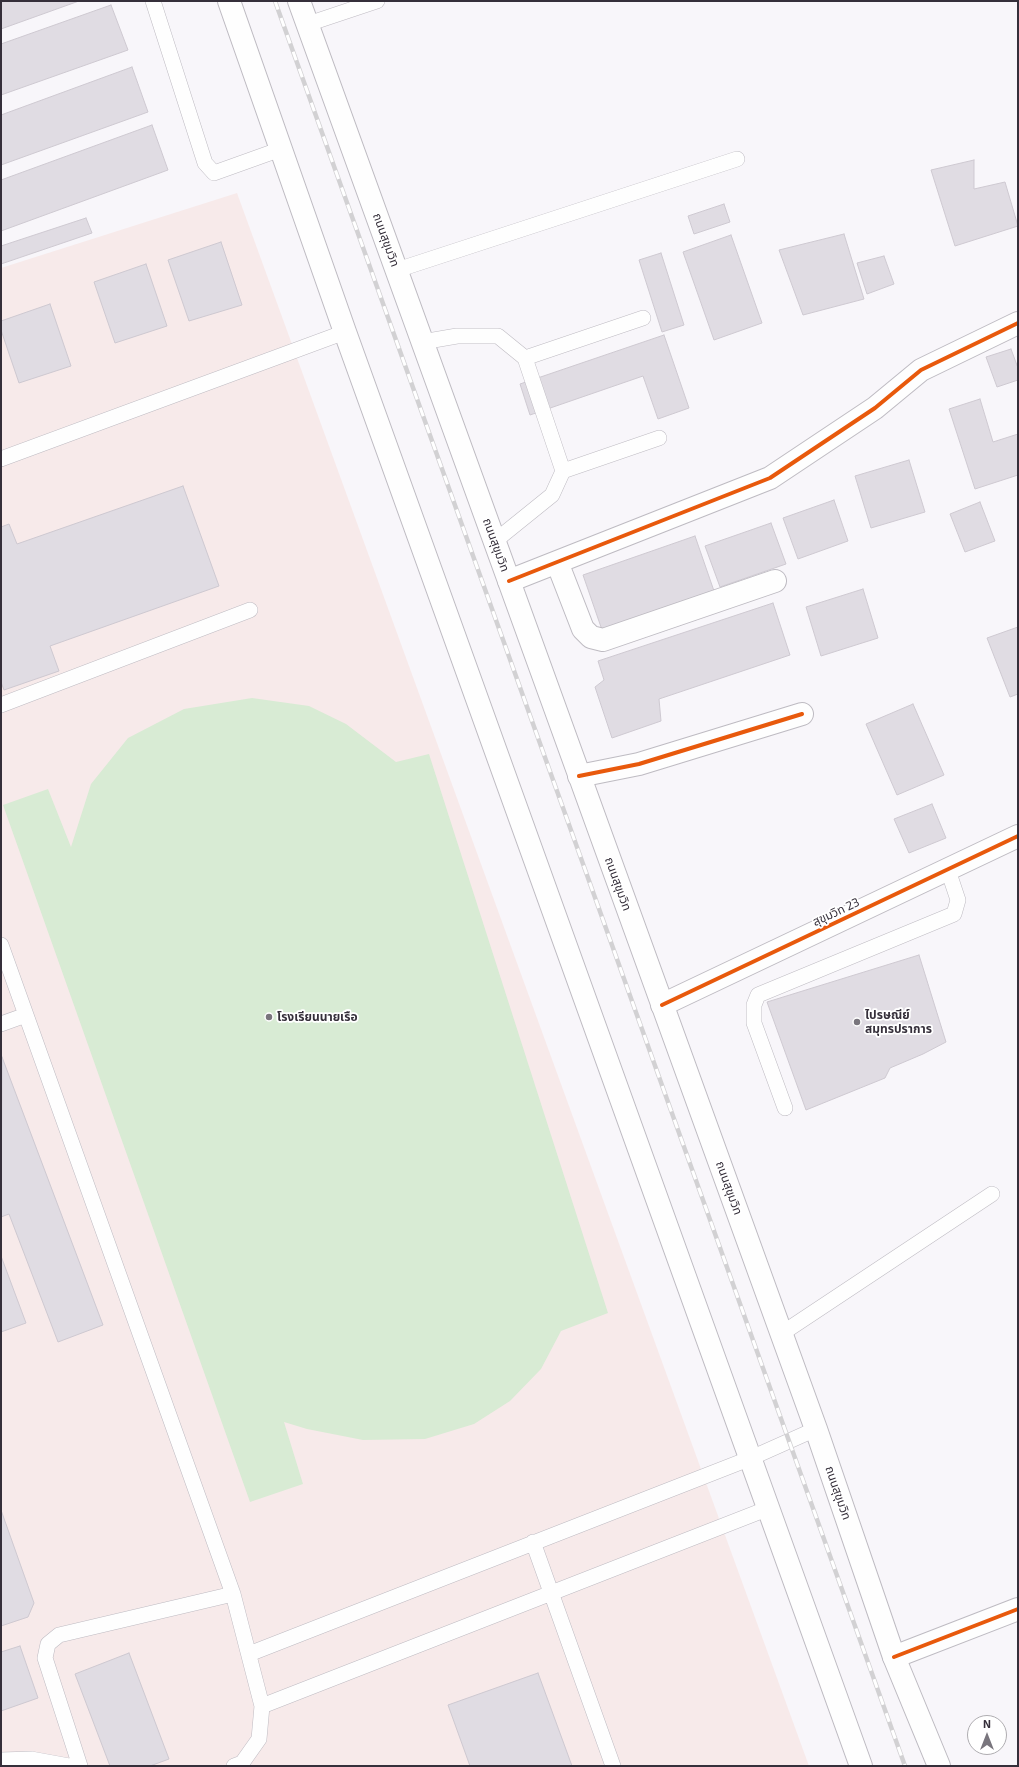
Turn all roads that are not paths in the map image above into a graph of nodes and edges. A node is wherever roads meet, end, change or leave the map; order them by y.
1 (153, 1) edge
2 (229, 1) edge
3 (299, 1) edge
4 (377, 1) edge
5 (308, 24) junction
6 (282, 149) junction
7 (737, 159) dead end
8 (397, 270) junction
9 (643, 318) dead end
10 (1018, 323) edge
11 (345, 332) junction
12 (422, 342) junction
13 (526, 358) junction
14 (659, 438) dead end
15 (1, 459) edge
16 (563, 471) junction
17 (495, 542) junction
18 (557, 562) junction
19 (509, 581) junction
20 (774, 581) dead end
21 (250, 610) dead end
22 (1, 705) edge
23 (802, 714) dead end
24 (580, 776) junction
25 (1018, 836) edge
26 (948, 870) junction
27 (1, 945) edge
28 (662, 1005) junction
29 (26, 1015) junction
30 (1, 1024) edge
31 (785, 1108) dead end
32 (992, 1194) dead end
33 (781, 1334) junction
34 (816, 1429) junction
35 (751, 1458) junction
36 (769, 1508) junction
37 (533, 1542) junction
38 (551, 1593) junction
39 (233, 1594) junction
40 (1018, 1609) edge
41 (249, 1654) junction
42 (894, 1657) junction
43 (262, 1706) junction
44 (1, 1760) edge
45 (240, 1765) edge
46 (69, 1766) edge
47 (80, 1766) edge
48 (613, 1766) edge
49 (861, 1766) edge
50 (939, 1766) edge

1 - 6 lane
2 - 6 main road
3 - 5 main road, ถนนสุขุมวิท
4 - 5 lane
5 - 8 main road, ถนนสุขุมวิท
6 - 11 main road
7 - 8 lane
8 - 12 main road, ถนนสุขุมวิท
9 - 13 lane
10 - 18 main road
11 - 15 lane
11 - 35 main road
12 - 13 lane
12 - 17 main road, ถนนสุขุมวิท
13 - 16 lane
14 - 16 lane
16 - 17 lane
17 - 19 main road, ถนนสุขุมวิท
18 - 19 main road
18 - 20 main road
19 - 24 main road, ถนนสุขุมวิท
21 - 22 lane
23 - 24 main road
24 - 28 main road, ถนนสุขุมวิท
25 - 26 main road, สุขุมวิท 23
26 - 28 main road, สุขุมวิท 23
26 - 31 lane
27 - 29 lane
28 - 33 main road, ถนนสุขุมวิท
29 - 30 lane
29 - 39 lane
32 - 33 lane
33 - 34 main road, ถนนสุขุมวิท
34 - 35 lane
34 - 42 main road, ถนนสุขุมวิท
35 - 36 main road
35 - 37 lane
36 - 38 lane
36 - 49 main road
37 - 38 lane
37 - 41 lane
38 - 43 lane
38 - 48 lane
39 - 41 lane
39 - 47 lane
40 - 42 main road
41 - 43 lane
42 - 50 main road, ถนนสุขุมวิท
43 - 45 lane
44 - 46 lane

